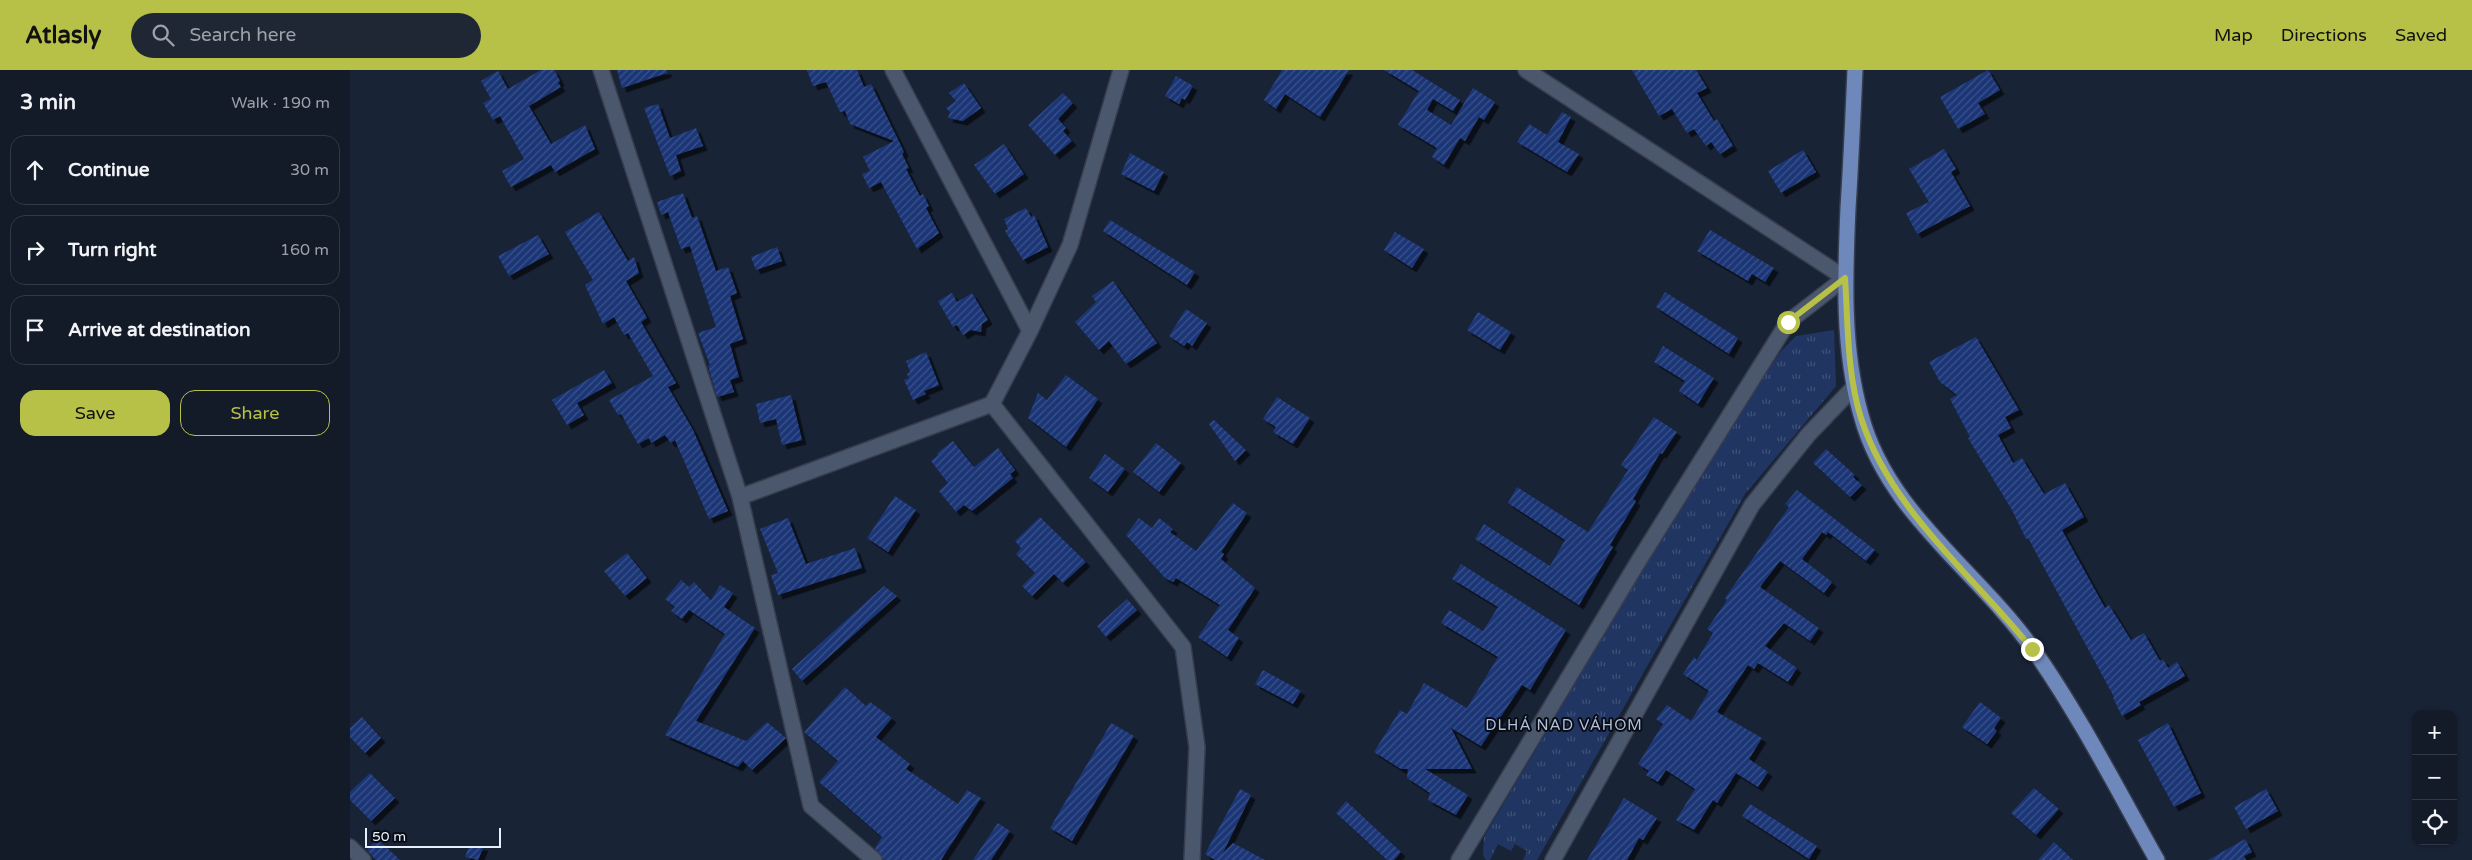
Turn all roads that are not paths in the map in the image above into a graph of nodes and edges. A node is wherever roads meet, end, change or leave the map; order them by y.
1 (601, 70) edge
2 (893, 70) edge
3 (1121, 70) edge
4 (1526, 70) edge
5 (1855, 70) edge
6 (1845, 278) junction
7 (1030, 331) junction
8 (1854, 386) junction
9 (992, 404) junction
10 (740, 497) junction
11 (350, 847) edge
12 (363, 860) edge
13 (874, 860) edge
14 (1192, 860) edge
15 (1458, 860) edge
16 (1553, 860) edge
17 (2157, 860) edge

1 - 10 street
2 - 7 street
3 - 7 street
4 - 6 street
5 - 6 main road
6 - 8 main road
6 - 15 street
7 - 9 street
8 - 16 street
8 - 17 main road
9 - 10 street
9 - 14 street
10 - 13 street
11 - 12 street

